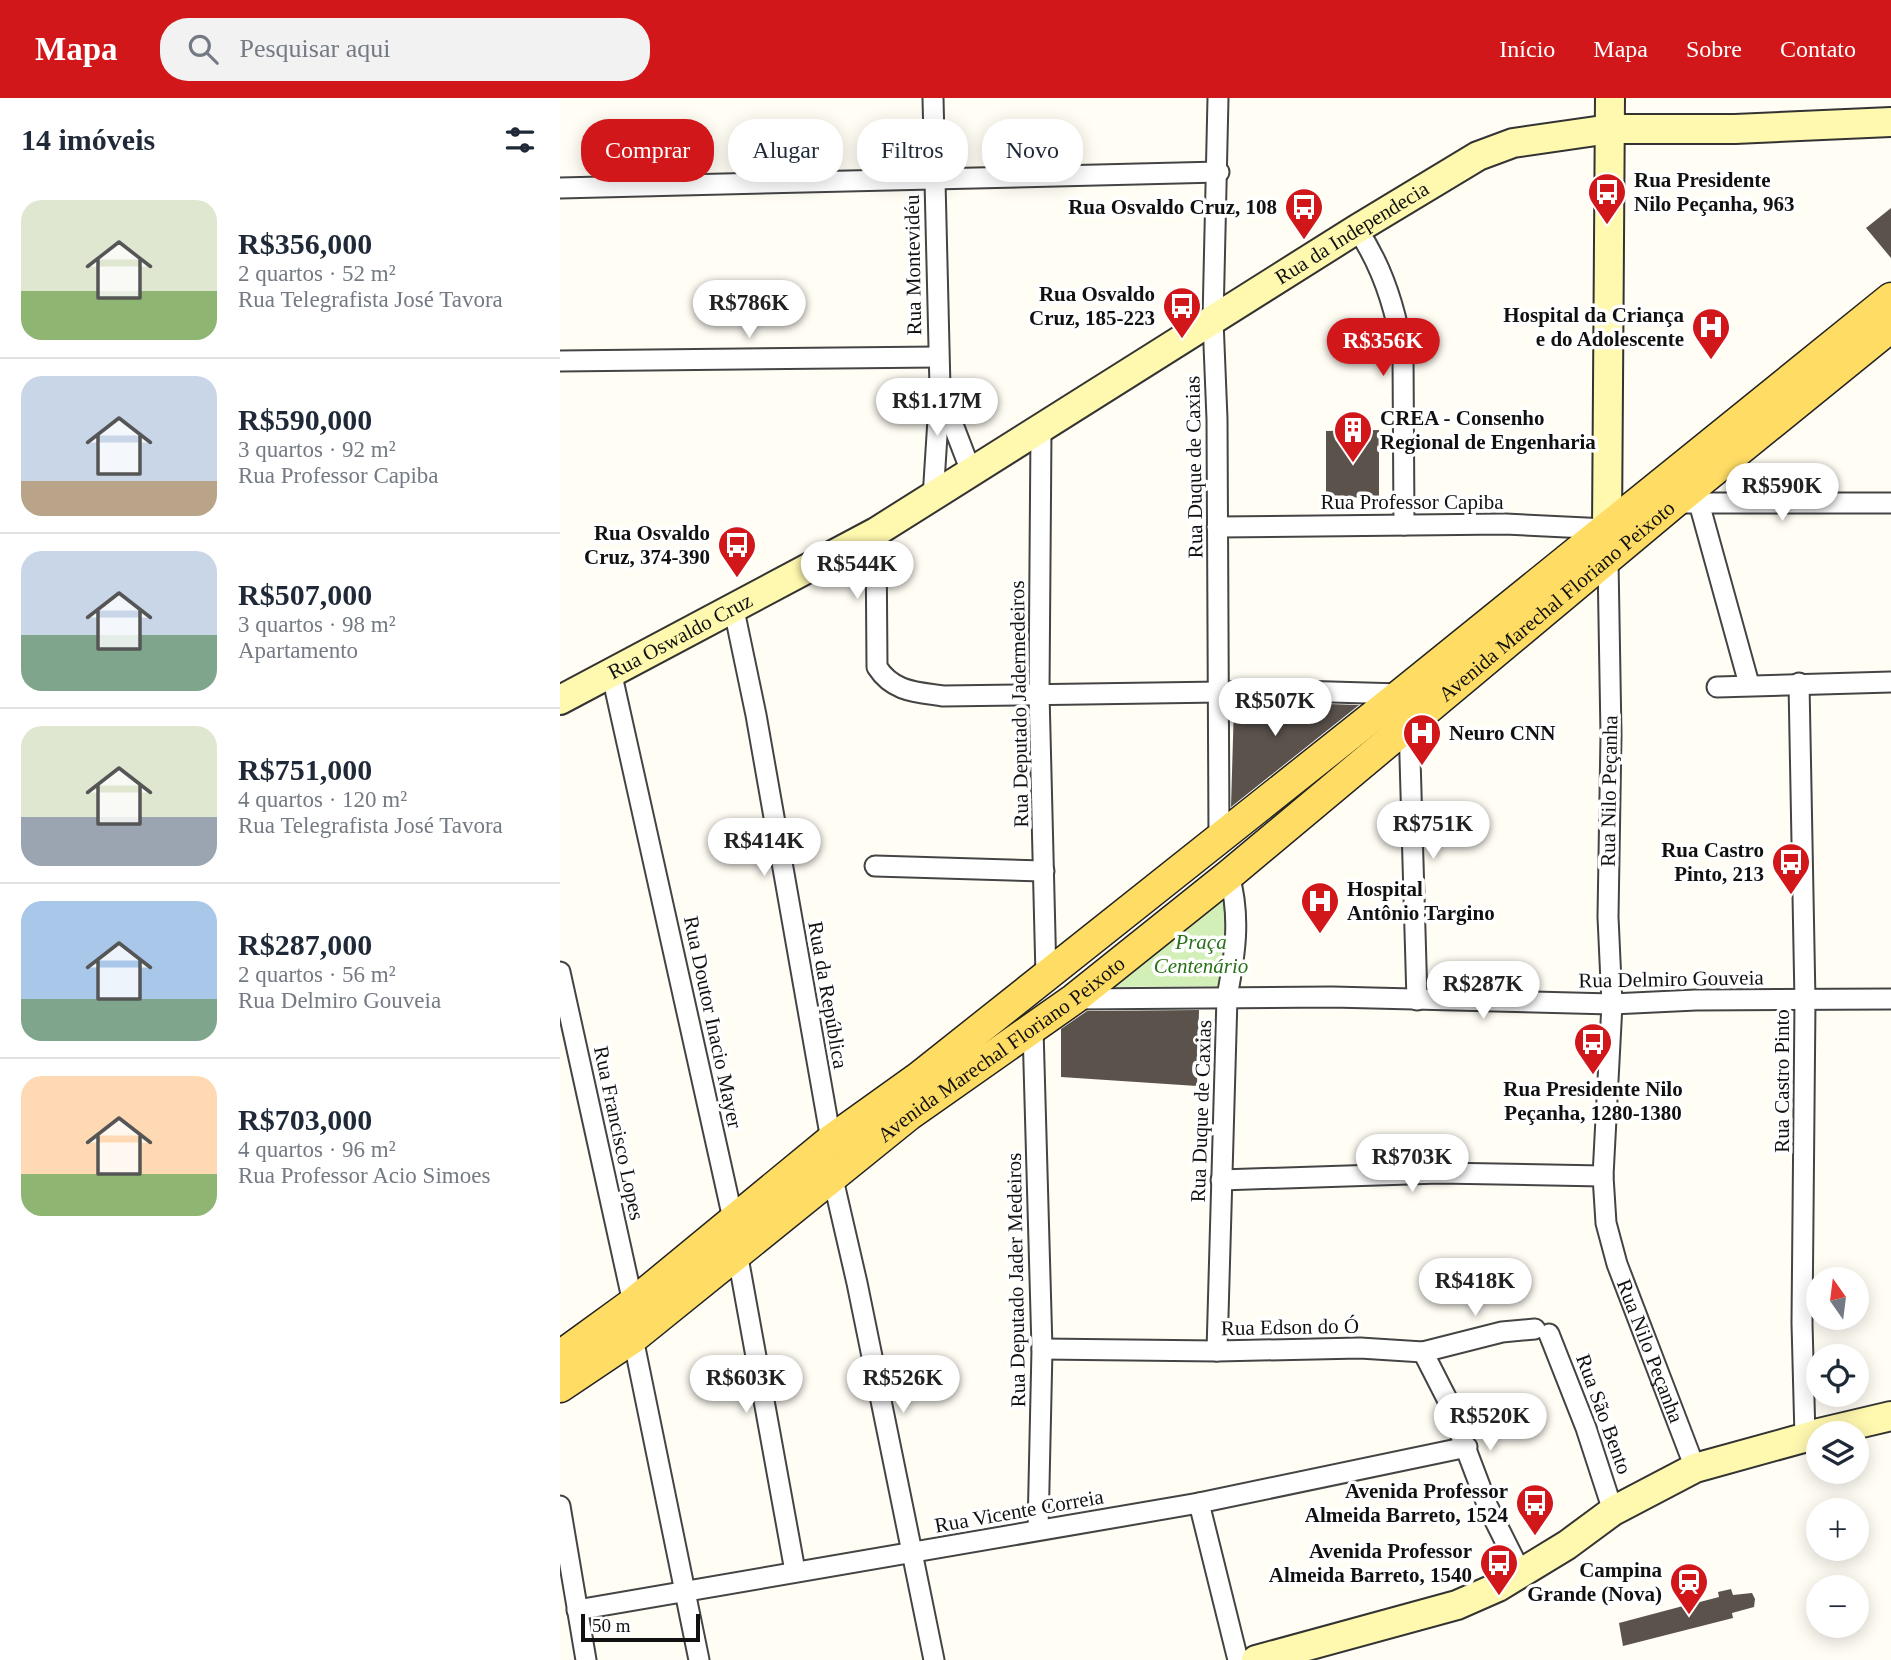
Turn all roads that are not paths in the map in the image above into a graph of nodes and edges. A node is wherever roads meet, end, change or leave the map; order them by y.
1 (933, 98) edge
2 (1219, 98) edge
3 (1610, 98) edge
4 (933, 119) edge
5 (1891, 122) edge
6 (1610, 129) junction
7 (1219, 172) junction
8 (968, 176) edge
9 (857, 179) edge
10 (933, 182) edge
11 (560, 188) edge
12 (1357, 229) junction
13 (1891, 298) edge
14 (1213, 320) junction
15 (1891, 327) edge
16 (938, 356) junction
17 (560, 361) edge
18 (940, 388) junction
19 (1041, 430) junction
20 (972, 474) junction
21 (933, 498) junction
22 (1687, 503) junction
23 (1891, 503) edge
24 (1404, 525) junction
25 (1217, 527) junction
26 (1607, 529) junction
27 (876, 532) junction
28 (1608, 561) junction
29 (734, 610) junction
30 (611, 671) junction
31 (1891, 682) edge
32 (1799, 683) junction
33 (1749, 684) junction
34 (1717, 687) dead end
35 (1219, 691) junction
36 (1039, 693) junction
37 (1401, 694) junction
38 (560, 700) edge
39 (1409, 723) junction
40 (1219, 836) junction
41 (875, 866) dead end
42 (1044, 871) junction
43 (1229, 875) junction
44 (560, 972) edge
45 (1046, 976) junction
46 (1227, 998) junction
47 (1074, 999) junction
48 (1891, 999) edge
49 (1417, 1000) junction
50 (1805, 1001) junction
51 (1612, 1004) junction
52 (1033, 1028) junction
53 (831, 1140) junction
54 (1603, 1176) junction
55 (833, 1179) junction
56 (1221, 1180) junction
57 (733, 1219) junction
58 (737, 1252) junction
59 (633, 1303) junction
60 (1542, 1332) joint
61 (634, 1338) junction
62 (1042, 1349) junction
63 (1217, 1351) junction
64 (1423, 1352) junction
65 (560, 1356) edge
66 (560, 1387) edge
67 (1891, 1416) edge
68 (1813, 1421) edge
69 (1869, 1421) edge
70 (1806, 1436) edge
71 (1467, 1447) junction
72 (1695, 1468) junction
73 (1199, 1503) junction
74 (560, 1506) edge
75 (1614, 1511) junction
76 (1038, 1530) junction
77 (910, 1554) junction
78 (795, 1571) junction
79 (1521, 1573) junction
80 (684, 1591) junction
81 (577, 1610) junction
82 (586, 1660) edge
83 (699, 1660) edge
84 (934, 1660) edge
85 (1238, 1660) edge
86 (1256, 1660) edge

1 - 4 street, Rua Montevidéu
2 - 7 street, Rua Duque de Caxias
3 - 6 street, Rua Nilo Peçanha
5 - 6 street, Rua da Independecia
6 - 12 street, Rua da Independecia
6 - 26 street, Rua Nilo Peçanha
7 - 8 street
7 - 14 street, Rua Duque de Caxias
9 - 11 street
10 - 16 street, Rua Montevidéu
12 - 14 street, Rua da Independecia
12 - 24 street
13 - 26 main road, Avenida Marechal Floriano Peixoto
14 - 19 street, Rua da Independecia
14 - 25 street, Rua Duque de Caxias
15 - 22 main road, Avenida Marechal Floriano Peixoto
16 - 17 street
16 - 18 street, Rua Montevidéu
18 - 20 street, Rua Montevidéu
18 - 21 street, Rua Montevidéu
19 - 20 street, Rua da Independecia
19 - 36 street, Rua Deputado Jadermedeiros
20 - 21 street, Rua da Independecia
21 - 27 street, Rua da Independecia
22 - 23 street
22 - 28 main road, Avenida Marechal Floriano Peixoto
22 - 33 street
24 - 25 street, Rua Professor Capiba
24 - 26 street, Rua Professor Capiba
25 - 35 street, Rua Duque de Caxias
26 - 28 main road, Rua Nilo Peçanha
26 - 37 main road, Avenida Marechal Floriano Peixoto
27 - 29 street, Rua Oswaldo Cruz
27 - 36 street
28 - 39 main road, Avenida Marechal Floriano Peixoto
28 - 51 street, Rua Nilo Peçanha
29 - 30 street, Rua Oswaldo Cruz
29 - 53 street, Rua da República
30 - 38 street, Rua Oswaldo Cruz
30 - 57 street, Rua Doutor Inacio Mayer
31 - 32 street
32 - 33 street
32 - 50 street, Rua Castro Pinto
33 - 34 street
35 - 36 street
35 - 37 street
35 - 40 street, Rua Duque de Caxias
36 - 42 street, Rua Deputado Jadermedeiros
37 - 40 main road, Avenida Marechal Floriano Peixoto
39 - 43 main road, Avenida Marechal Floriano Peixoto
39 - 49 street
40 - 45 main road, Avenida Marechal Floriano Peixoto
41 - 42 street
42 - 45 street, Rua Deputado Jadermedeiros
43 - 46 street, Rua Duque de Caxias
43 - 47 main road, Avenida Marechal Floriano Peixoto
44 - 59 street, Rua Francisco Lopes
45 - 53 main road, Avenida Marechal Floriano Peixoto
46 - 47 street, Rua Delmiro Gouveia
46 - 49 street, Rua Delmiro Gouveia
46 - 56 street, Rua Duque de Caxias
47 - 52 main road, Avenida Marechal Floriano Peixoto
48 - 50 street, Rua Delmiro Gouveia
49 - 51 street, Rua Delmiro Gouveia
50 - 51 street, Rua Delmiro Gouveia
50 - 68 street, Rua Castro Pinto
51 - 54 street, Rua Nilo Peçanha
52 - 55 main road, Avenida Marechal Floriano Peixoto
52 - 62 street, Rua Deputado Jader Medeiros
53 - 57 main road, Avenida Marechal Floriano Peixoto
54 - 56 street
54 - 72 street, Rua Nilo Peçanha
55 - 58 main road, Avenida Marechal Floriano Peixoto
55 - 77 street
56 - 63 street, Rua Duque de Caxias
57 - 59 main road, Avenida Marechal Floriano Peixoto
58 - 61 main road, Avenida Marechal Floriano Peixoto
58 - 78 street
59 - 65 main road, Avenida Marechal Floriano Peixoto
60 - 64 street, Rua Edson do Ó
60 - 75 street, Rua São Bento
61 - 66 main road, Avenida Marechal Floriano Peixoto
61 - 80 street
62 - 63 street, Rua Edson do Ó
62 - 76 street, Rua Deputado Jader Medeiros
63 - 64 street, Rua Edson do Ó
64 - 71 street
67 - 69 street
70 - 72 street
71 - 73 street, Rua Vicente Correia
71 - 79 street
72 - 75 street
73 - 76 street, Rua Vicente Correia
73 - 85 street
74 - 81 street
75 - 79 street
76 - 77 street, Rua Vicente Correia
77 - 78 street, Rua Vicente Correia
77 - 84 street
78 - 80 street, Rua Vicente Correia
79 - 86 street
80 - 81 street, Rua Vicente Correia
80 - 83 street
81 - 82 street

